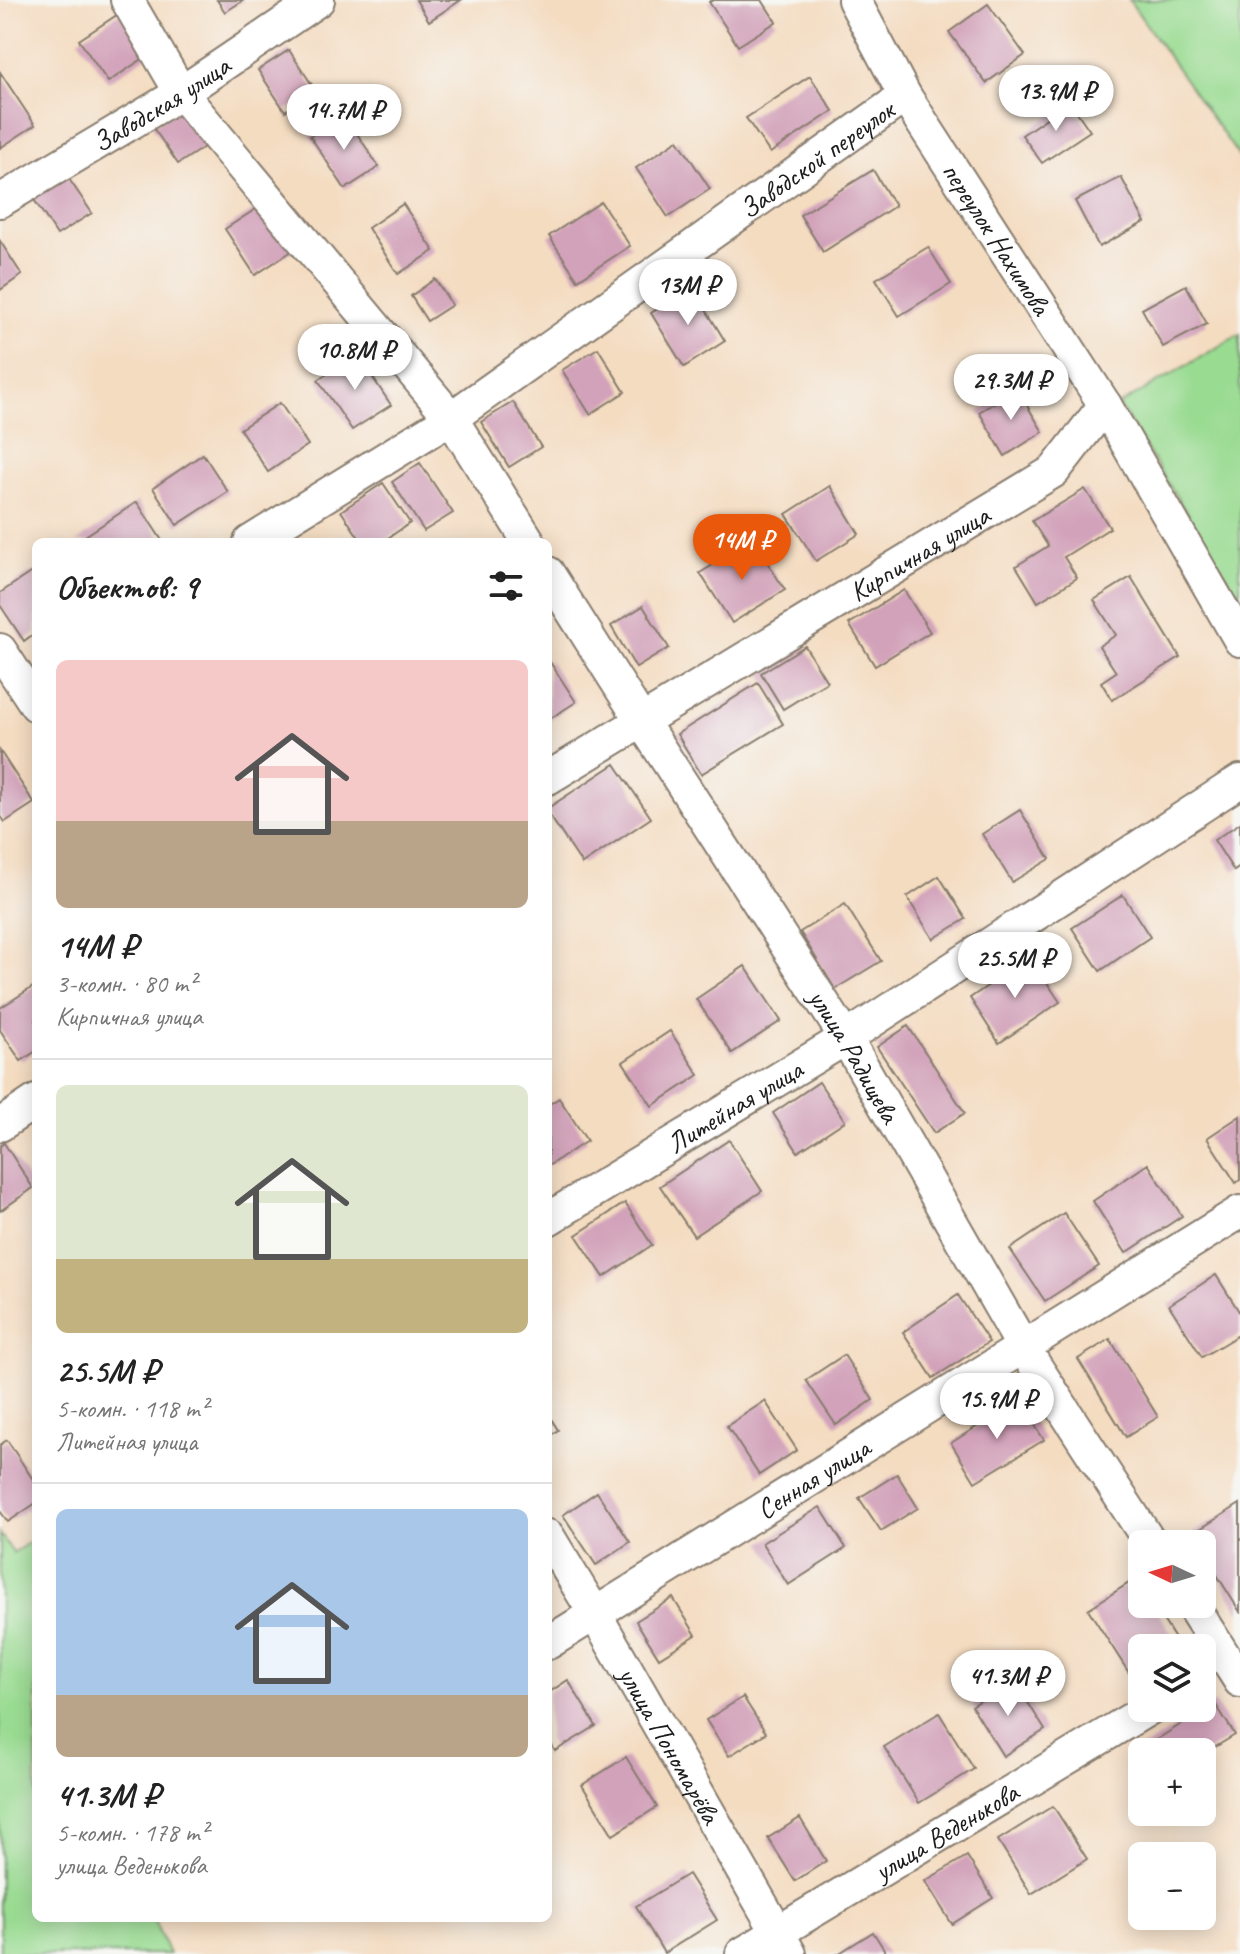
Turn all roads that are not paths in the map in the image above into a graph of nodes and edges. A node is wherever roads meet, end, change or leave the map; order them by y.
1 (127, 0) edge
2 (318, 0) edge
3 (854, 0) edge
4 (181, 93) junction
5 (905, 96) junction
6 (0, 201) edge
7 (1105, 405) junction
8 (451, 418) junction
9 (256, 538) edge
10 (526, 538) edge
11 (552, 579) edge
12 (1240, 640) edge
13 (0, 650) edge
14 (24, 690) edge
15 (641, 720) junction
16 (552, 776) edge
17 (1240, 781) edge
18 (846, 1038) junction
19 (32, 1104) edge
20 (0, 1125) edge
21 (1240, 1212) edge
22 (552, 1217) edge
23 (1023, 1347) junction
24 (1142, 1530) edge
25 (552, 1543) edge
26 (595, 1614) junction
27 (1199, 1618) edge
28 (552, 1641) edge
29 (1228, 1668) edge
30 (1128, 1722) edge
31 (784, 1943) edge
32 (742, 1954) edge

1 - 4 street
2 - 4 street, Заводская улица
3 - 5 street, переулок Нахимова
4 - 6 street, Заводская улица
4 - 8 street
5 - 7 street, переулок Нахимова
5 - 8 street, Заводской переулок
7 - 12 street, переулок Нахимова
7 - 15 street, Кирпичная улица
8 - 9 street, Заводской переулок
8 - 10 street
11 - 15 street, улица Радищева
13 - 14 street
15 - 16 street, Кирпичная улица
15 - 18 street, улица Радищева
17 - 18 street, Литейная улица
18 - 22 street, Литейная улица
18 - 23 street, улица Радищева
19 - 20 street
21 - 23 street, Сенная улица
23 - 24 street, улица Радищева
23 - 26 street, Сенная улица
25 - 26 street, улица Пономарёва
26 - 28 street, Сенная улица
26 - 31 street, улица Пономарёва
27 - 29 street
30 - 31 street, улица Веденькова
31 - 32 street, улица Веденькова

